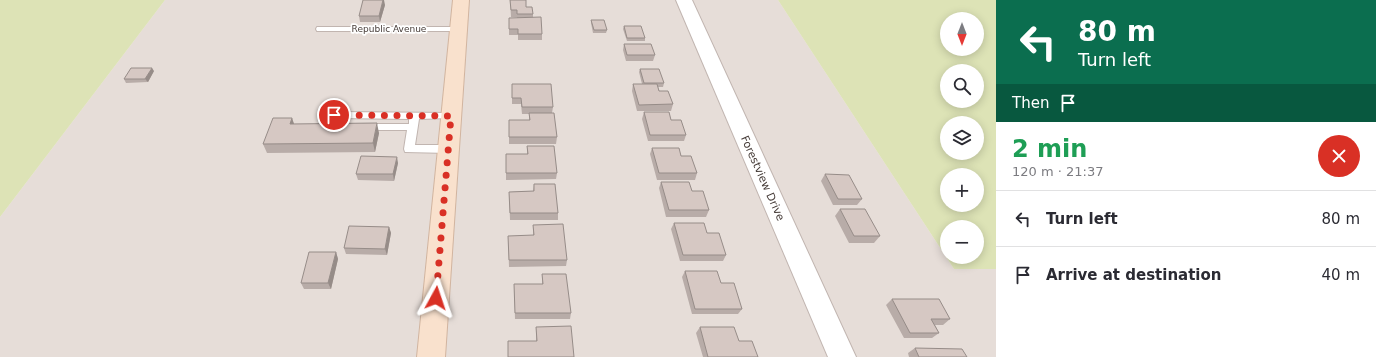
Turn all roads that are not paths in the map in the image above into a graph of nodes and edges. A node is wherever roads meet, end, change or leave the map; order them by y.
1 (461, 0) edge
2 (684, 0) edge
3 (320, 29) dead end
4 (458, 29) junction
5 (415, 116) junction
6 (451, 116) junction
7 (413, 128) junction
8 (448, 149) junction
9 (431, 357) edge
10 (842, 357) edge

1 - 4 street
2 - 10 street, Forestview Drive
3 - 4 lane, Republic Avenue
4 - 6 street
5 - 6 lane
5 - 7 lane
5 - 7 lane
6 - 8 street
7 - 8 lane
8 - 9 street

